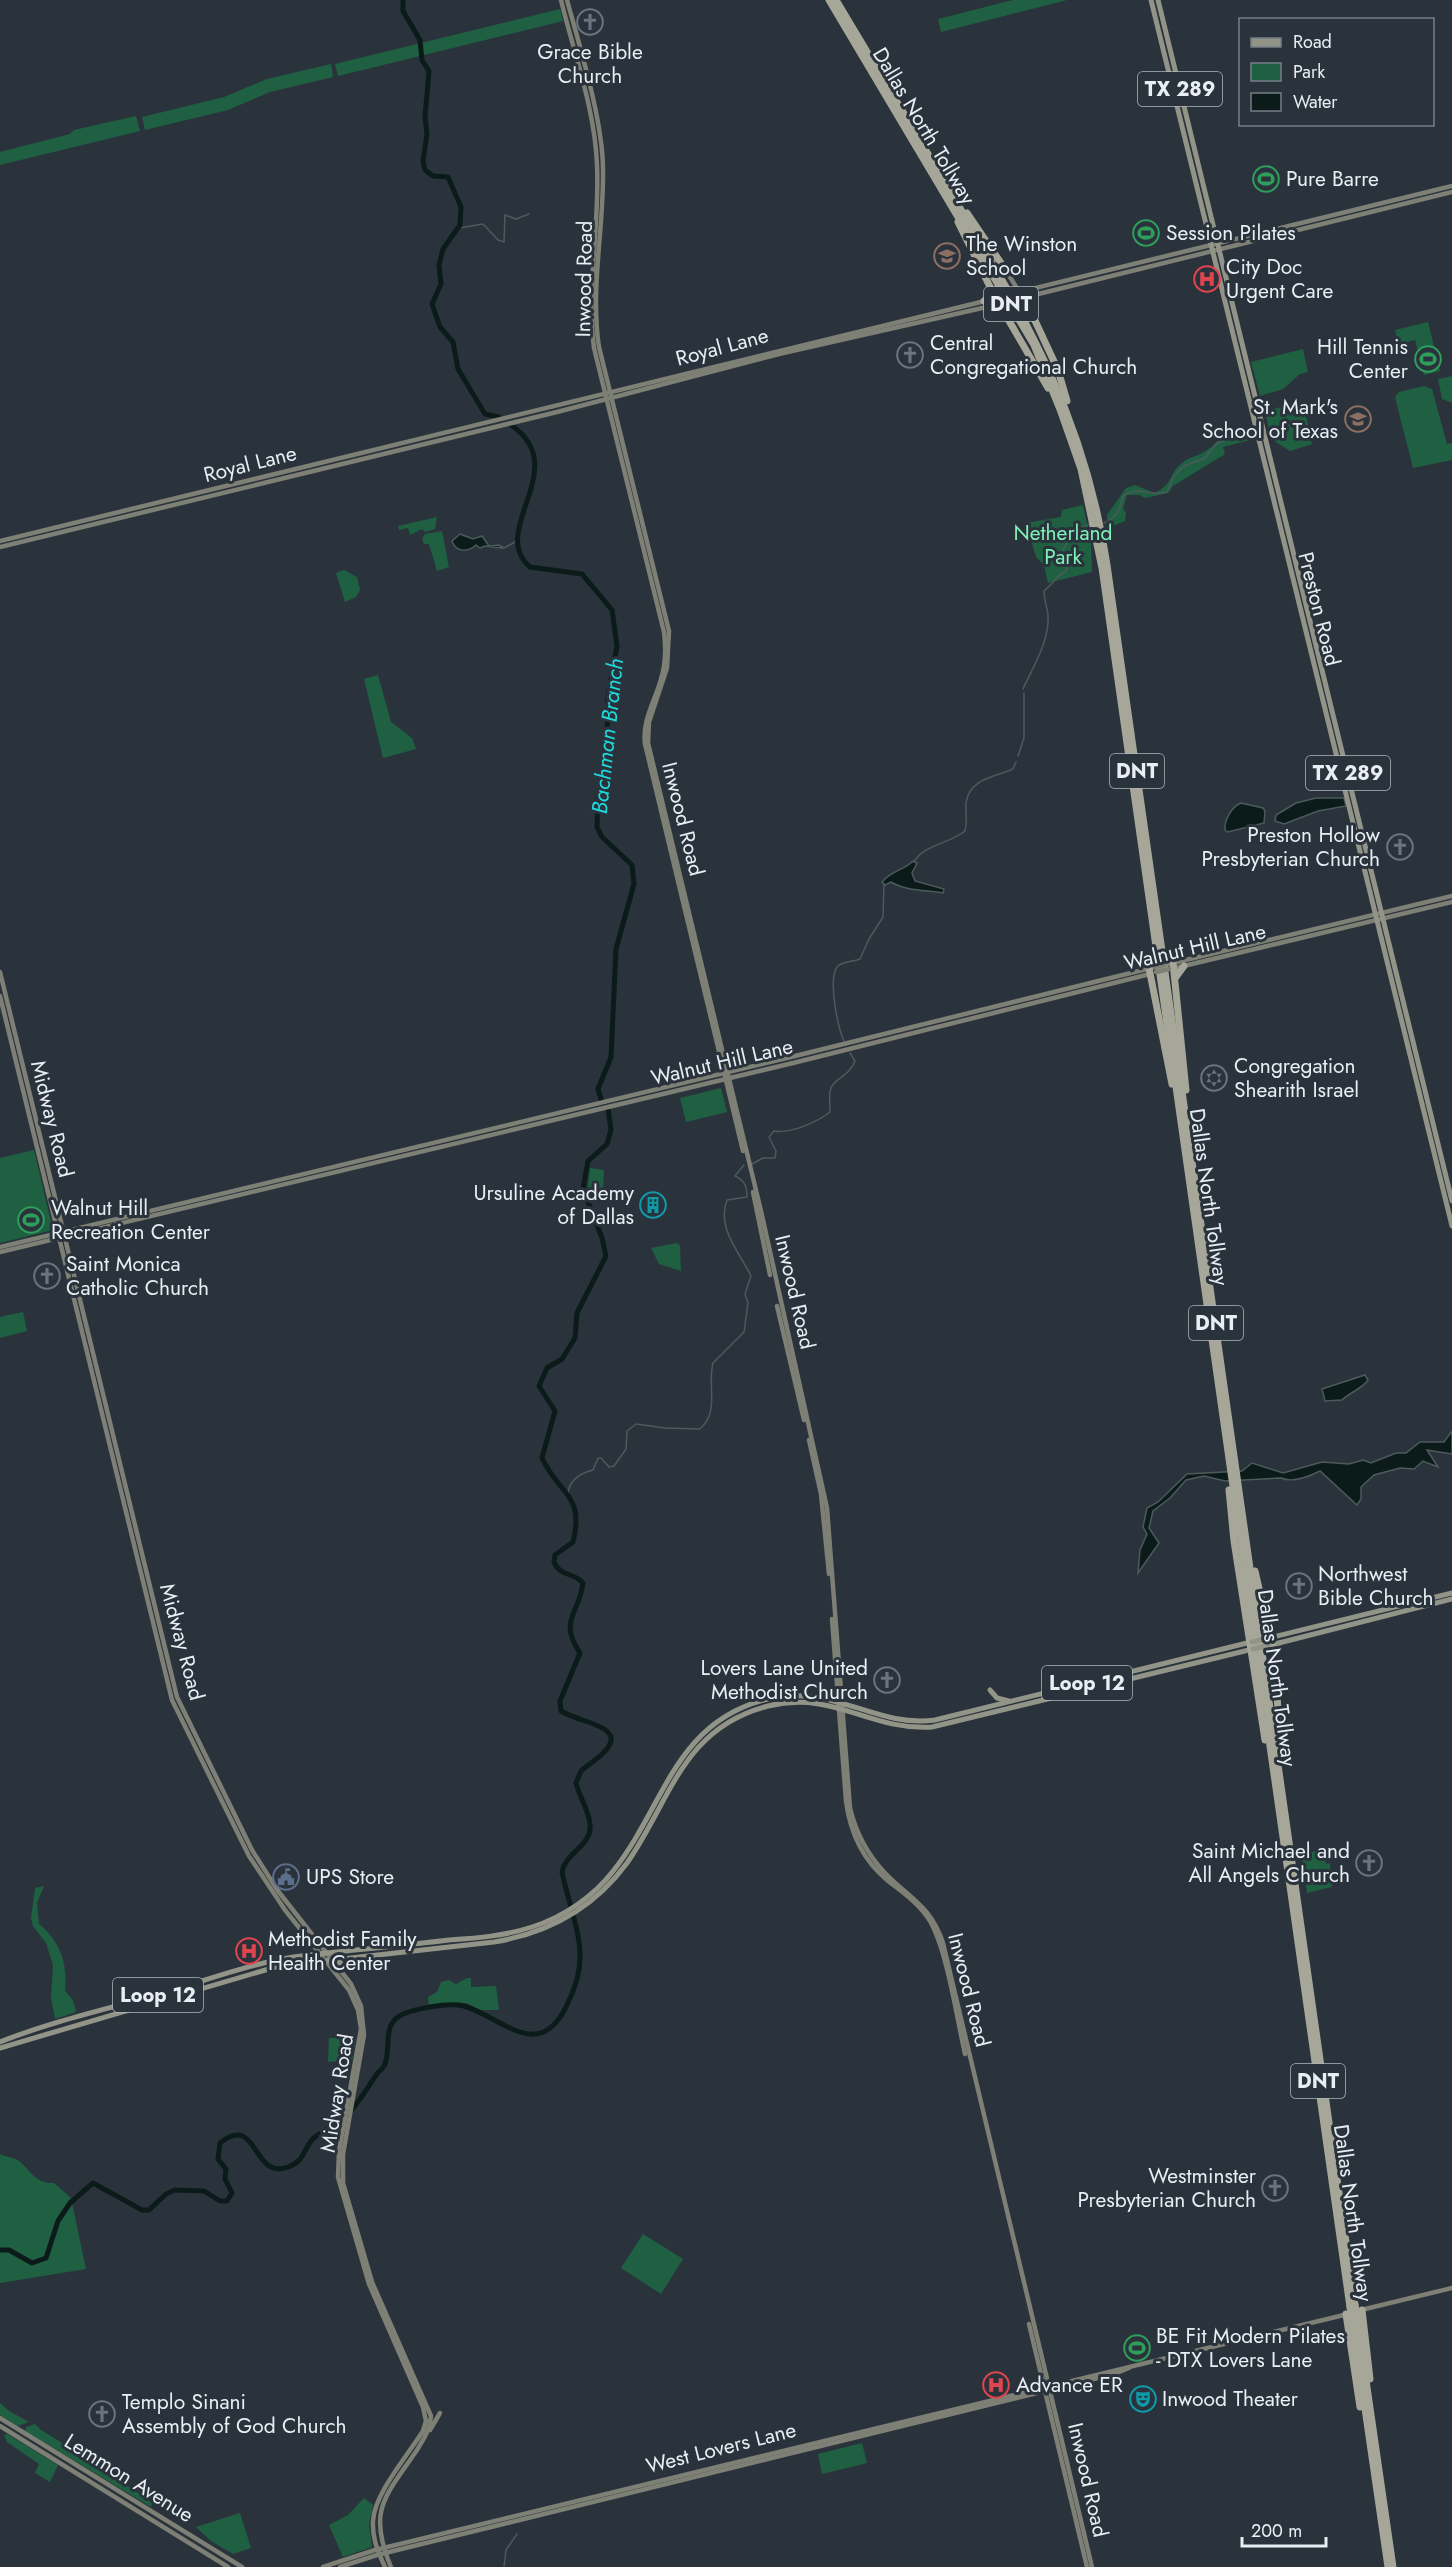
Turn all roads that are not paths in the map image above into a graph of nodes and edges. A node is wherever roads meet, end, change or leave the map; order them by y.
1 (561, 0) edge
2 (567, 0) edge
3 (829, 0) edge
4 (837, 0) edge
5 (1151, 0) edge
6 (1158, 0) edge
7 (1196, 167) junction
8 (1452, 186) edge
9 (1452, 192) edge
10 (1408, 200) junction
11 (953, 202) junction
12 (1216, 247) junction
13 (1172, 255) junction
14 (1157, 258) junction
15 (1173, 261) junction
16 (1159, 264) junction
17 (1003, 266) joint
18 (1120, 271) junction
19 (1093, 278) junction
20 (990, 288) junction
21 (1019, 295) junction
22 (1034, 295) junction
23 (1000, 300) junction
24 (986, 303) junction
25 (1029, 307) junction
26 (953, 309) junction
27 (1004, 312) junction
28 (954, 315) junction
29 (921, 320) junction
30 (608, 396) junction
31 (1061, 412) junction
32 (1075, 429) junction
33 (132, 512) junction
34 (0, 541) edge
35 (0, 547) edge
36 (1452, 896) edge
37 (1444, 901) junction
38 (1452, 902) edge
39 (1380, 917) junction
40 (1212, 957) junction
41 (1171, 966) junction
42 (1184, 966) junction
43 (1153, 970) junction
44 (0, 972) edge
45 (1141, 976) junction
46 (1176, 979) junction
47 (1152, 984) junction
48 (0, 996) edge
49 (726, 1074) junction
50 (675, 1087) junction
51 (1180, 1109) junction
52 (1186, 1116) junction
53 (32, 1123) junction
54 (431, 1147) junction
55 (1452, 1201) edge
56 (1452, 1226) edge
57 (60, 1236) junction
58 (1, 1249) edge
59 (1226, 1443) junction
60 (1248, 1545) junction
61 (1451, 1597) edge
62 (1356, 1620) junction
63 (1272, 1642) junction
64 (1251, 1646) junction
65 (1275, 1659) joint
66 (990, 1690) dead end
67 (1277, 1696) joint
68 (1014, 1701) junction
69 (839, 1703) junction
70 (940, 1723) junction
71 (1274, 1775) junction
72 (1281, 1788) junction
73 (602, 1887) junction
74 (461, 1939) junction
75 (462, 1946) junction
76 (326, 1957) junction
77 (345, 1958) junction
78 (264, 1963) junction
79 (341, 1971) junction
80 (248, 1974) junction
81 (233, 1976) junction
82 (356, 1998) junction
83 (18, 2039) junction
84 (0, 2042) edge
85 (0, 2048) edge
86 (356, 2066) junction
87 (371, 2283) junction
88 (1452, 2288) edge
89 (1352, 2306) junction
90 (1362, 2310) junction
91 (1351, 2317) junction
92 (1047, 2388) junction
93 (1369, 2403) junction
94 (440, 2413) dead end
95 (428, 2417) junction
96 (0, 2418) edge
97 (0, 2426) edge
98 (429, 2432) junction
99 (1067, 2474) junction
100 (381, 2551) junction
101 (228, 2567) edge
102 (242, 2567) edge
103 (323, 2567) edge
104 (340, 2567) edge
105 (385, 2567) edge
106 (391, 2567) edge
107 (1087, 2567) edge
108 (1092, 2567) edge
109 (1388, 2567) edge
110 (1393, 2567) edge

1 - 30 main road, Inwood Road
2 - 30 main road, Inwood Road
3 - 11 highway, Dallas North Tollway / DNT
4 - 11 highway, Dallas North Tollway / DNT
5 - 7 main road, Preston Road / TX 289
6 - 7 main road, Preston Road / TX 289
7 - 12 main road, Preston Road / TX 289
8 - 10 main road, Royal Lane
9 - 10 main road, Royal Lane
10 - 12 main road, Royal Lane
11 - 17 highway
11 - 20 highway
11 - 31 highway, Dallas North Tollway / DNT
11 - 32 highway, Dallas North Tollway / DNT
12 - 13 main road, Royal Lane
12 - 15 main road, Royal Lane
12 - 39 main road, Preston Road / TX 289
13 - 14 main road, Royal Lane
13 - 15 main road
14 - 16 main road
14 - 18 main road, Royal Lane
15 - 16 main road, Royal Lane
16 - 18 main road, Royal Lane
17 - 21 main road
18 - 19 main road, Royal Lane
19 - 21 main road, Royal Lane
19 - 22 main road, Royal Lane
20 - 23 highway
20 - 24 highway
21 - 22 main road, Royal Lane
21 - 23 main road, Royal Lane, bridge
21 - 25 highway
22 - 25 highway
23 - 24 main road, Royal Lane
23 - 27 highway
24 - 26 main road, Royal Lane
24 - 27 highway
24 - 28 main road, Royal Lane
25 - 32 highway
26 - 28 main road
26 - 29 main road, Royal Lane
27 - 31 highway
28 - 29 main road, Royal Lane
29 - 30 main road, Royal Lane
30 - 33 main road, Royal Lane
30 - 49 main road, Inwood Road
31 - 51 highway, Dallas North Tollway / DNT
32 - 52 highway, Dallas North Tollway / DNT
33 - 34 main road, Royal Lane
33 - 35 main road, Royal Lane
36 - 37 main road, Walnut Hill Lane
37 - 38 main road, Walnut Hill Lane
37 - 39 main road, Walnut Hill Lane
39 - 40 main road, Walnut Hill Lane
39 - 55 main road, Preston Road / TX 289
39 - 56 main road, Preston Road / TX 289
40 - 41 main road, Walnut Hill Lane
40 - 42 main road, Walnut Hill Lane
41 - 42 main road, Walnut Hill Lane
41 - 43 main road, Walnut Hill Lane, bridge
41 - 46 highway
42 - 46 highway
43 - 45 main road, Walnut Hill Lane
43 - 47 highway
43 - 49 main road, Walnut Hill Lane
44 - 53 main road, Midway Road
45 - 47 highway
45 - 49 main road, Walnut Hill Lane
46 - 52 highway
47 - 51 highway
48 - 53 main road, Midway Road
49 - 50 main road, Walnut Hill Lane
49 - 69 main road, Inwood Road
50 - 54 main road, Walnut Hill Lane
50 - 54 main road, Walnut Hill Lane
51 - 59 highway, Dallas North Tollway / DNT
52 - 60 highway, Dallas North Tollway / DNT
53 - 57 main road, Midway Road
54 - 57 main road, Walnut Hill Lane
57 - 58 main road, Walnut Hill Lane
57 - 76 main road, Midway Road
59 - 64 highway
59 - 71 highway, Dallas North Tollway / DNT
60 - 63 highway
60 - 72 highway, Dallas North Tollway / DNT
61 - 62 main road, Loop 12
62 - 63 main road, Loop 12
62 - 63 main road, Loop 12
63 - 64 main road, Loop 12, bridge
63 - 65 main road
64 - 68 main road, Loop 12
64 - 70 main road, Loop 12
64 - 71 highway
65 - 67 main road
66 - 68 main road
67 - 72 highway
68 - 70 main road, Loop 12
69 - 70 main road, Loop 12
69 - 73 main road, Loop 12
69 - 92 main road, Inwood Road
71 - 89 highway, Dallas North Tollway / DNT
72 - 89 highway, Dallas North Tollway / DNT
73 - 74 main road, Loop 12
73 - 75 main road, Loop 12
74 - 75 main road
74 - 76 main road, Loop 12
75 - 77 main road, Loop 12
76 - 77 main road, Loop 12
76 - 78 main road, Loop 12
76 - 79 main road, Midway Road
76 - 80 main road, Loop 12
76 - 82 main road, Midway Road
77 - 79 main road
78 - 80 main road
78 - 81 main road, Loop 12
79 - 82 main road, Midway Road
80 - 81 main road, Loop 12
81 - 83 main road, Loop 12
82 - 86 main road, Midway Road
83 - 84 main road, Loop 12
83 - 85 main road, Loop 12
86 - 87 main road, Midway Road
86 - 87 main road, Midway Road
87 - 95 main road
88 - 90 main road, West Lovers Lane
89 - 91 highway, Dallas North Tollway / DNT, bridge
90 - 91 main road, West Lovers Lane
90 - 93 highway
91 - 92 main road, West Lovers Lane
91 - 93 highway, Dallas North Tollway / DNT
91 - 109 highway, Dallas North Tollway / DNT
92 - 99 main road, Inwood Road
92 - 100 main road, West Lovers Lane
93 - 110 highway, Dallas North Tollway / DNT
94 - 98 main road
95 - 98 main road
95 - 100 main road
96 - 102 main road, Lemmon Avenue
97 - 101 main road, Lemmon Avenue
98 - 100 main road
99 - 107 main road, Inwood Road
99 - 108 main road, Inwood Road
100 - 103 main road, West Lovers Lane
100 - 104 main road, West Lovers Lane
100 - 105 main road
100 - 106 main road

